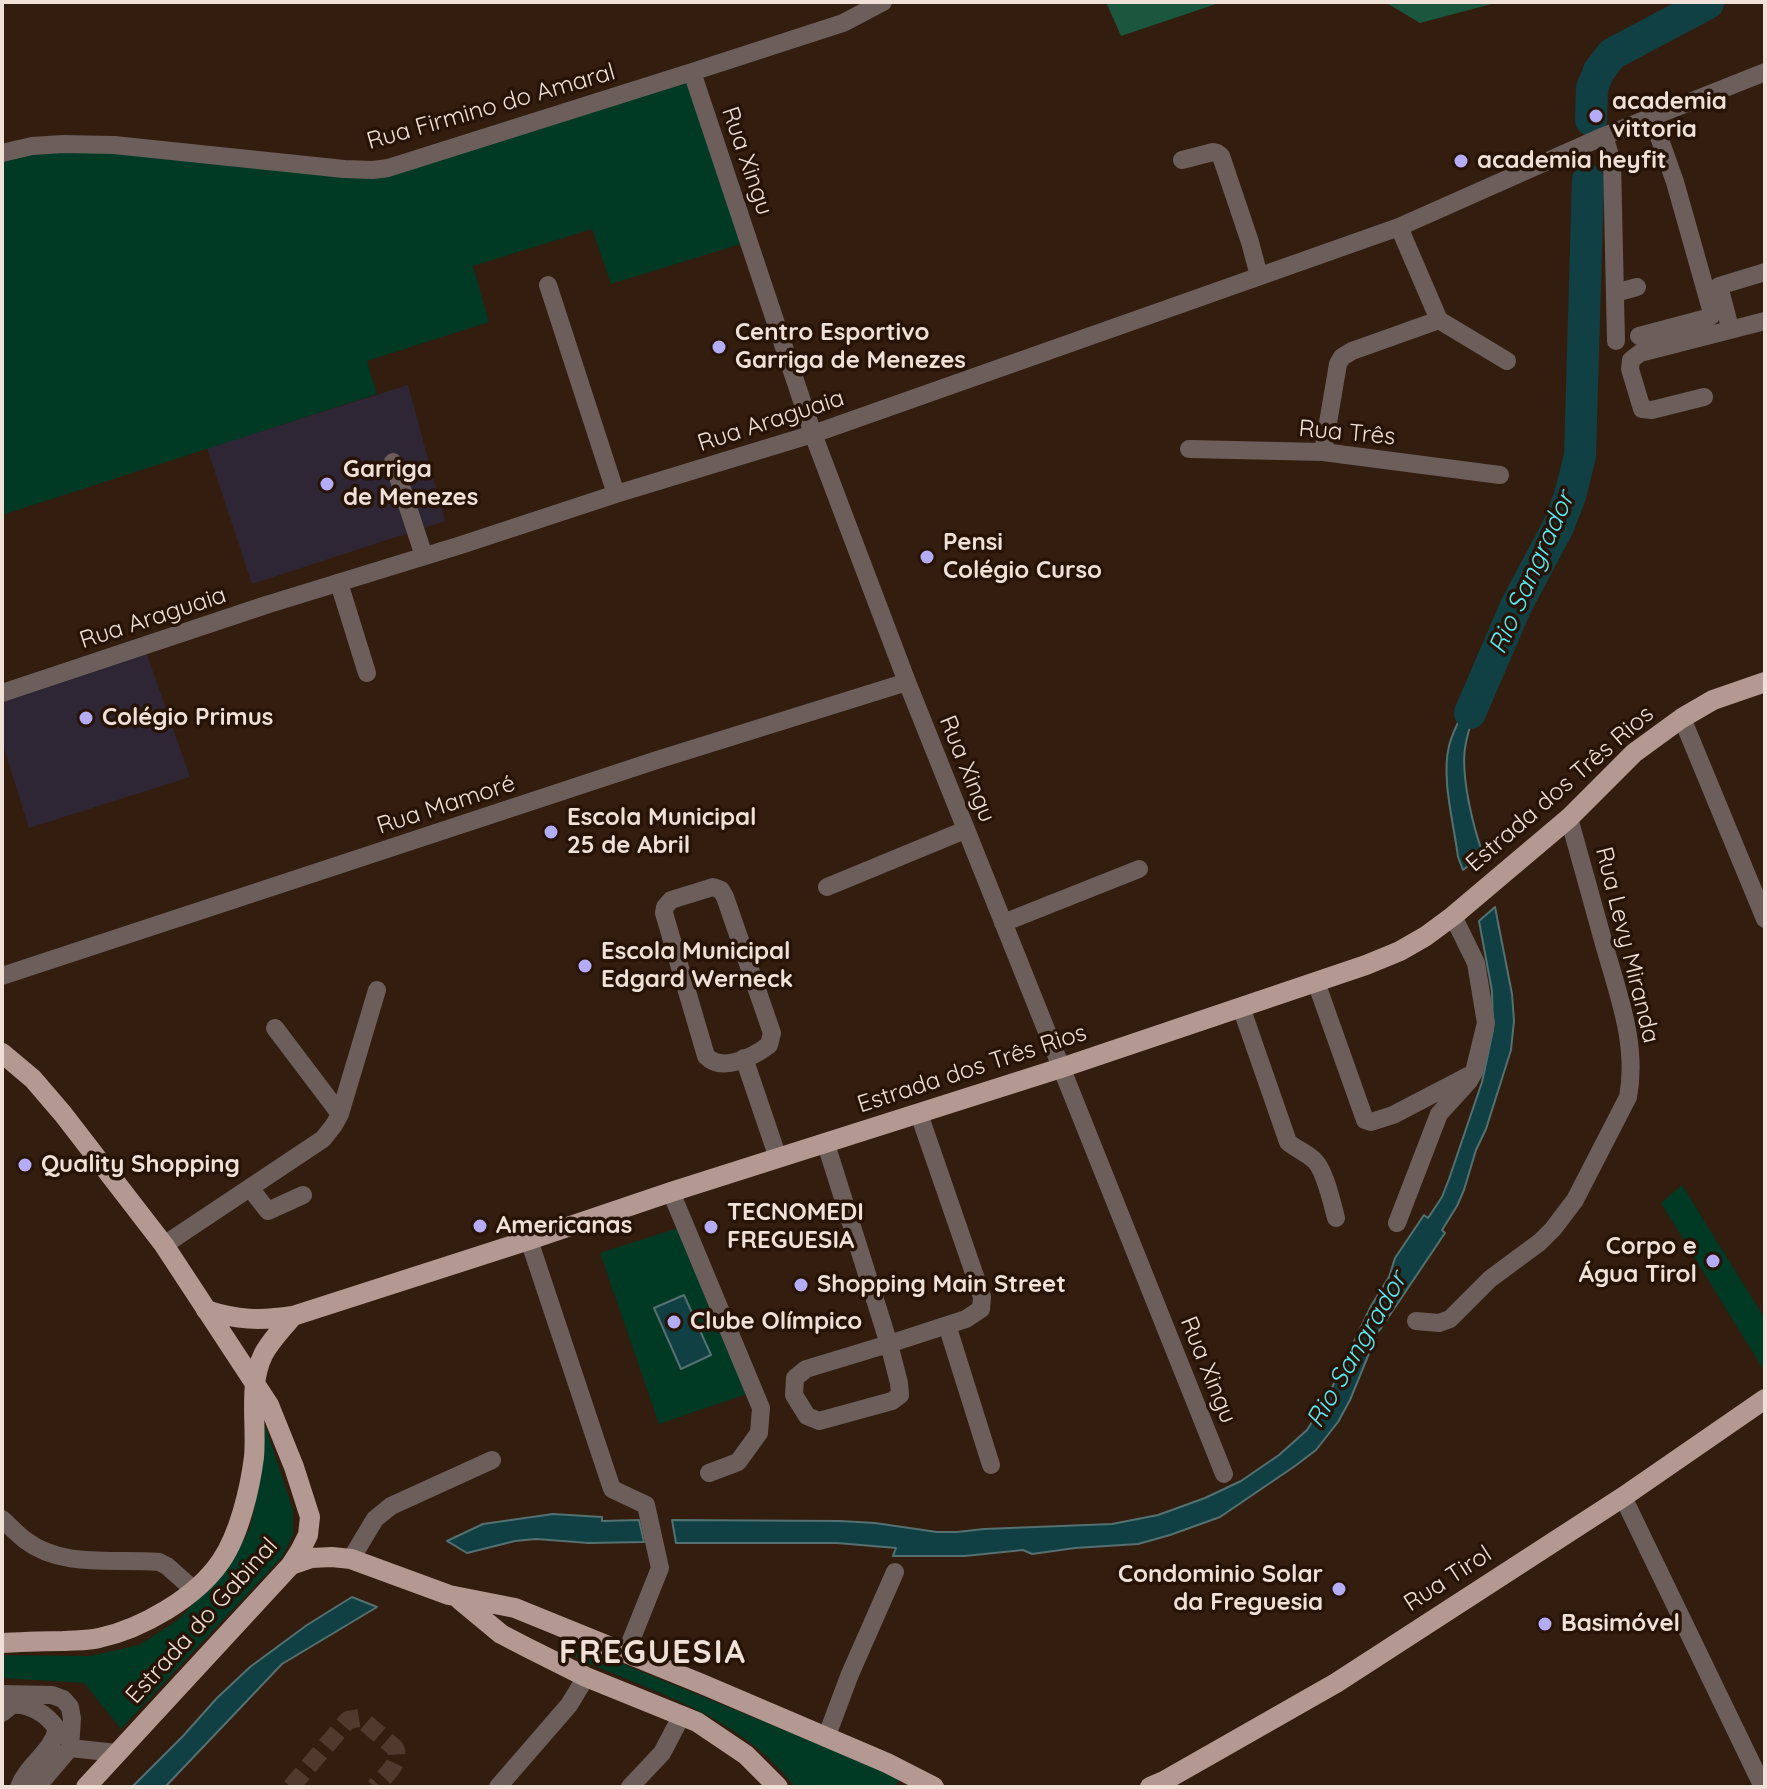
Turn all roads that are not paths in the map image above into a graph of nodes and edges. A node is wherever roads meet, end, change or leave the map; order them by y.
1 (883, 2) edge
2 (692, 72) junction
3 (1765, 72) edge
4 (1652, 117) junction
5 (1604, 136) junction
6 (2, 153) edge
7 (1182, 160) dead end
8 (1399, 227) junction
9 (1765, 272) edge
10 (1259, 276) junction
11 (548, 285) dead end
12 (1637, 287) dead end
13 (1615, 293) junction
14 (1439, 320) junction
15 (1728, 320) dead end
16 (1765, 321) edge
17 (1639, 336) dead end
18 (1616, 341) dead end
19 (1507, 361) dead end
20 (1704, 397) dead end
21 (813, 434) junction
22 (1189, 449) dead end
23 (1323, 452) junction
24 (393, 462) dead end
25 (1500, 475) dead end
26 (616, 494) junction
27 (424, 556) junction
28 (339, 583) junction
29 (367, 673) dead end
30 (907, 682) junction
31 (1765, 682) edge
32 (2, 693) edge
33 (1682, 718) junction
34 (1569, 818) junction
35 (965, 830) junction
36 (1139, 869) dead end
37 (827, 887) dead end
38 (1453, 916) junction
39 (1765, 919) edge
40 (1003, 923) junction
41 (2, 976) edge
42 (1316, 982) junction
43 (377, 990) dead end
44 (1241, 1007) junction
45 (275, 1028) dead end
46 (2, 1053) edge
47 (744, 1058) junction
48 (1061, 1068) junction
49 (1474, 1072) junction
50 (340, 1114) junction
51 (919, 1114) junction
52 (826, 1144) junction
53 (778, 1158) junction
54 (250, 1188) junction
55 (671, 1192) junction
56 (303, 1195) dead end
57 (1336, 1218) dead end
58 (1397, 1223) dead end
59 (529, 1240) junction
60 (164, 1245) junction
61 (206, 1310) junction
62 (293, 1316) junction
63 (1416, 1321) dead end
64 (947, 1325) junction
65 (889, 1344) junction
66 (255, 1383) junction
67 (1765, 1399) edge
68 (492, 1460) dead end
69 (991, 1465) dead end
70 (709, 1473) dead end
71 (1224, 1474) dead end
72 (1623, 1497) junction
73 (2, 1519) edge
74 (351, 1559) junction
75 (291, 1565) junction
76 (895, 1572) dead end
77 (194, 1590) junction
78 (457, 1597) junction
79 (2, 1643) edge
80 (626, 1653) junction
81 (586, 1677) junction
82 (2, 1694) edge
83 (2, 1713) edge
84 (682, 1715) junction
85 (826, 1738) junction
86 (70, 1748) junction
87 (117, 1753) junction
88 (1761, 1775) edge
89 (19, 1787) edge
90 (37, 1787) edge
91 (86, 1787) edge
92 (498, 1787) edge
93 (630, 1787) edge
94 (778, 1787) edge
95 (934, 1787) edge
96 (1150, 1787) edge

1 - 2 street, Rua Firmino do Amaral
2 - 6 street, Rua Firmino do Amaral
2 - 21 street, Rua Xingu
3 - 4 street, Rua Araguaia
4 - 5 street, Rua Araguaia
4 - 17 street
5 - 8 street, Rua Araguaia
5 - 13 street
7 - 10 street
8 - 10 street, Rua Araguaia
8 - 14 street
9 - 15 street
10 - 21 street, Rua Araguaia
11 - 26 street
12 - 13 street
13 - 18 street
14 - 19 street
14 - 23 street
16 - 20 street
21 - 26 street, Rua Araguaia
21 - 30 street, Rua Xingu
22 - 23 street, Rua Três
23 - 25 street, Rua Três
24 - 27 street
26 - 27 street, Rua Araguaia
27 - 28 street, Rua Araguaia
28 - 29 street
28 - 32 street, Rua Araguaia
30 - 35 street, Rua Xingu
30 - 41 street, Rua Mamoré
31 - 33 main road, Estrada dos Três Rios
33 - 34 main road, Estrada dos Três Rios
33 - 39 street, Estrada dos Três Rios
34 - 38 main road, Estrada dos Três Rios
34 - 63 street, Rua Levy Miranda
35 - 37 street
35 - 40 street, Rua Xingu
36 - 40 street
38 - 42 main road, Estrada dos Três Rios
38 - 49 street
40 - 48 street, Rua Xingu
42 - 44 main road, Estrada dos Três Rios
42 - 49 street
43 - 50 street
44 - 48 main road, Estrada dos Três Rios
44 - 57 street
45 - 50 street
46 - 60 main road
47 - 47 street
47 - 53 street
48 - 51 main road, Estrada dos Três Rios
48 - 71 street, Rua Xingu
49 - 58 street
50 - 54 street
51 - 52 main road, Estrada dos Três Rios
51 - 64 street
52 - 53 main road, Estrada dos Três Rios
52 - 65 street
53 - 55 main road, Estrada dos Três Rios
54 - 56 street
54 - 60 street
55 - 59 main road, Estrada dos Três Rios
55 - 70 street
59 - 62 main road, Estrada dos Três Rios
59 - 80 street
60 - 61 main road
61 - 62 main road, Estrada dos Três Rios
61 - 66 main road
62 - 66 main road
64 - 65 street
64 - 69 street
65 - 65 street
66 - 75 main road, Estrada do Gabinal
66 - 77 main road, Estrada do Gabinal
67 - 72 main road, Rua Tirol
68 - 74 street
72 - 88 street
72 - 96 main road, Rua Tirol
73 - 77 street
74 - 75 main road
74 - 78 main road
75 - 87 main road, Estrada do Gabinal
76 - 85 street
77 - 79 main road, Estrada do Gabinal
78 - 80 main road
78 - 81 main road
80 - 85 main road
81 - 84 main road
81 - 92 street
82 - 86 street
83 - 89 street
84 - 93 street
84 - 94 main road
85 - 95 main road
86 - 87 street
86 - 90 street
87 - 91 main road, Estrada do Gabinal

